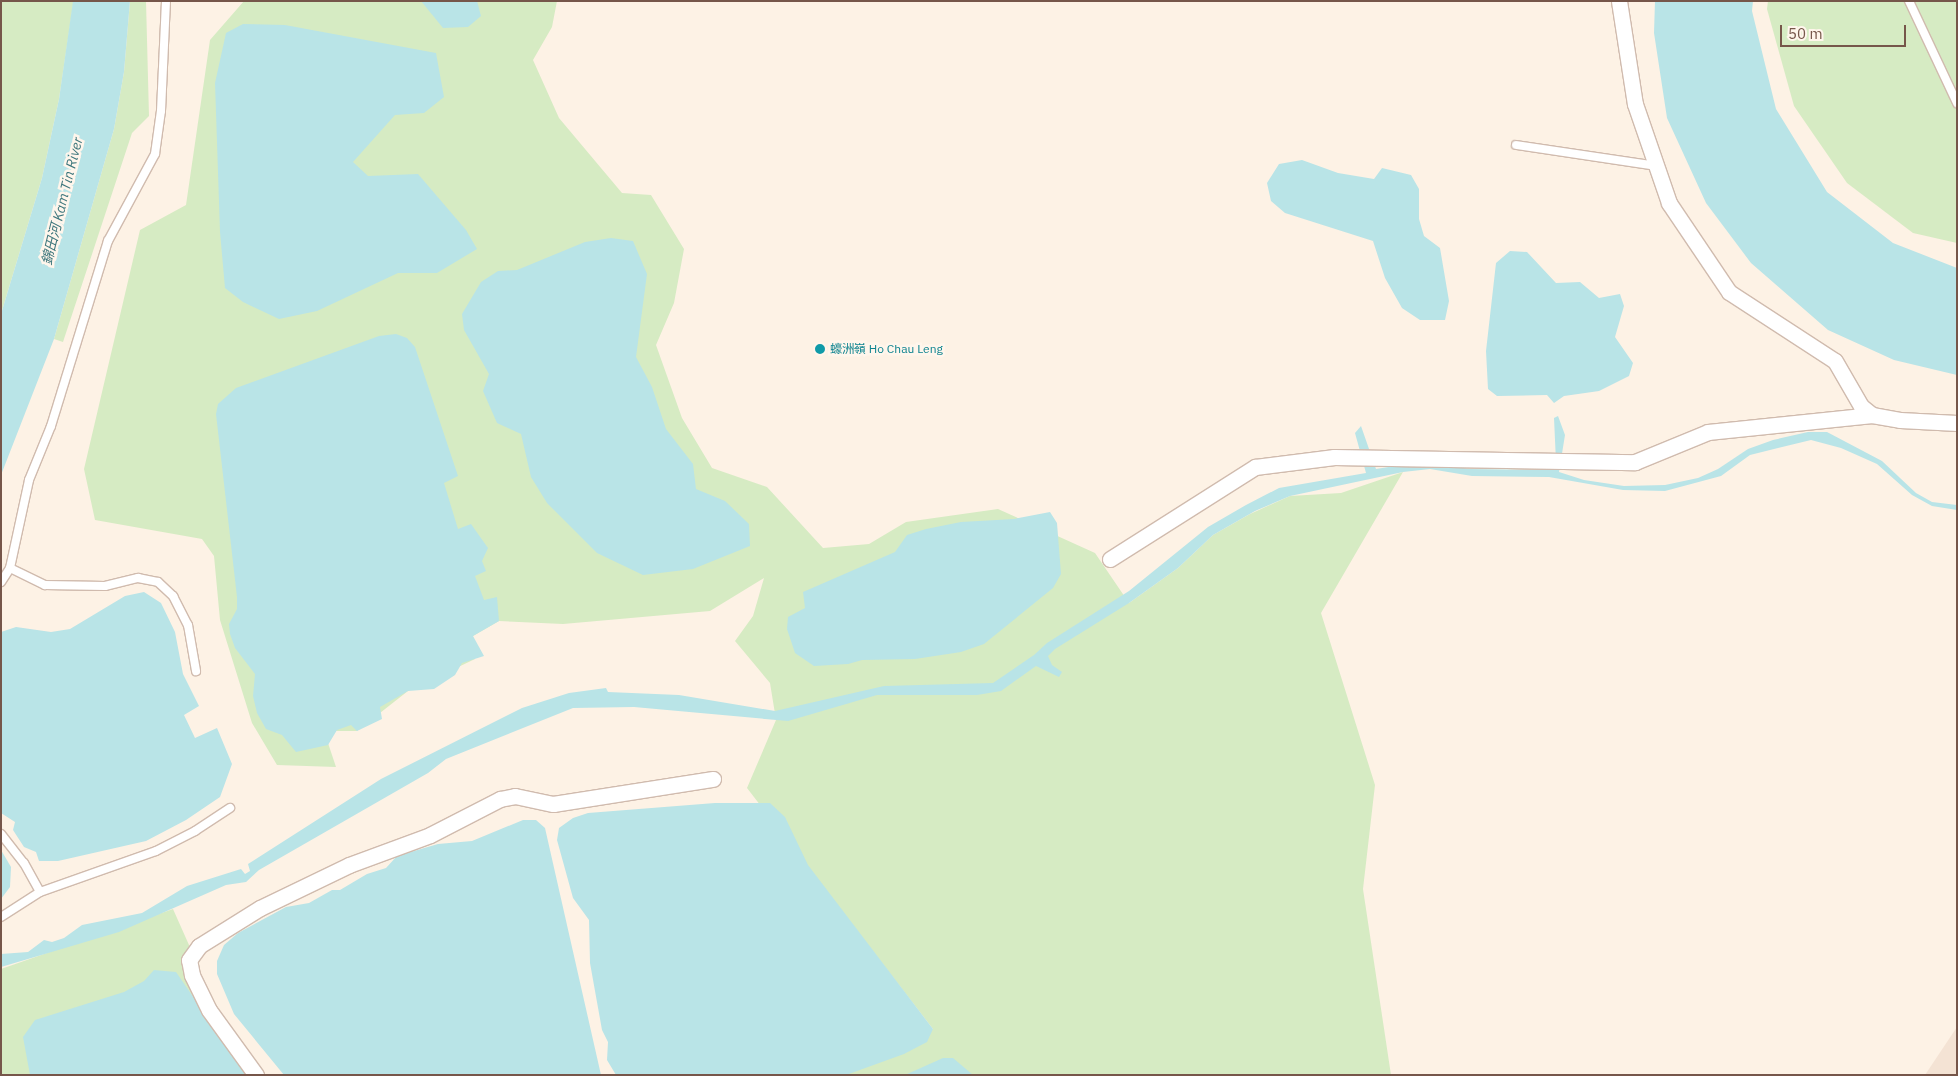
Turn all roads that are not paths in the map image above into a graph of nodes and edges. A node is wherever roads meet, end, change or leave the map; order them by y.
1 (166, 1) edge
2 (1618, 1) edge
3 (1909, 1) edge
4 (1957, 103) edge
5 (1516, 145) dead end
6 (1656, 166) junction
7 (1872, 415) junction
8 (1957, 423) edge
9 (1110, 559) dead end
10 (10, 568) junction
11 (1, 582) edge
12 (196, 670) dead end
13 (713, 779) dead end
14 (230, 808) dead end
15 (1, 834) edge
16 (40, 892) junction
17 (1, 917) edge
18 (256, 1075) edge

1 - 10 lane
2 - 6 street
3 - 4 lane
5 - 6 lane
6 - 7 street
7 - 8 street
7 - 9 street
10 - 11 lane
10 - 12 lane
13 - 18 street
14 - 16 lane
15 - 16 lane
16 - 17 lane

